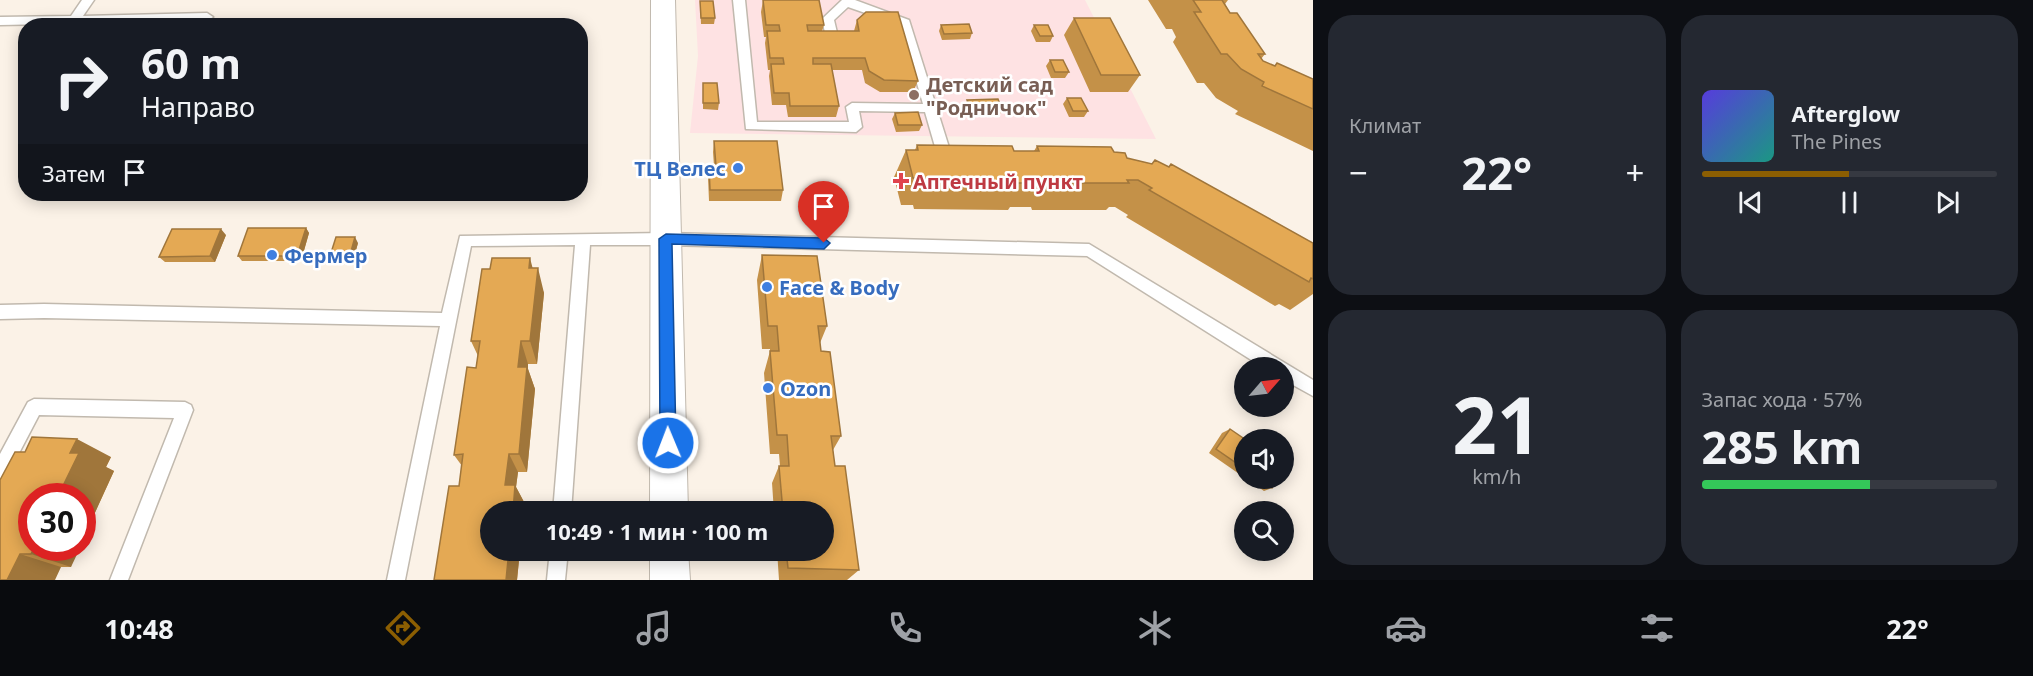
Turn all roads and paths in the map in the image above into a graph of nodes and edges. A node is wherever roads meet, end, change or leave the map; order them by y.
1 (88, 0) edge
2 (663, 0) edge
3 (739, 0) edge
4 (849, 1) edge
5 (207, 17) dead end
6 (76, 18) edge
7 (163, 18) edge
8 (0, 21) edge
9 (18, 21) edge
10 (832, 37) edge
11 (930, 108) junction
12 (945, 157) edge
13 (666, 239) junction
14 (583, 240) junction
15 (0, 312) edge
16 (447, 320) junction
17 (1261, 357) edge
18 (1294, 377) edge
19 (1313, 389) edge
20 (0, 472) edge
21 (563, 501) edge
22 (669, 501) edge
23 (558, 561) edge
24 (669, 561) edge
25 (119, 580) edge
26 (396, 580) edge
27 (556, 580) edge
28 (670, 580) edge

1 - 6 lane
2 - 13 street
3 - 11 lane
4 - 10 lane
4 - 11 lane
5 - 7 lane
8 - 9 lane
11 - 12 lane
13 - 14 lane
13 - 17 lane
13 - 22 street
14 - 16 lane
14 - 21 lane
15 - 16 lane
16 - 26 lane
18 - 19 lane
20 - 25 lane
23 - 27 lane
24 - 28 street

